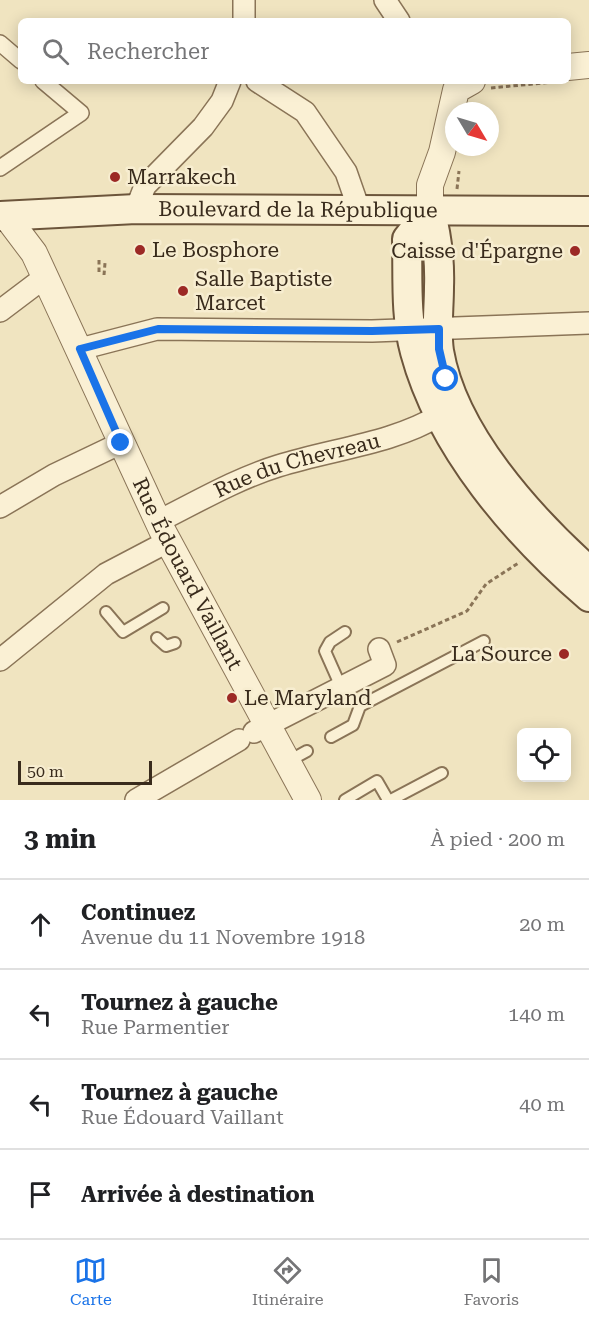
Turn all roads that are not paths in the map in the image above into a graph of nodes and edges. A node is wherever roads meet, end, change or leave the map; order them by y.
1 (244, 0) edge
2 (385, 0) edge
3 (244, 18) edge
4 (397, 18) edge
5 (0, 43) edge
6 (18, 58) edge
7 (589, 66) edge
8 (571, 67) edge
9 (47, 84) edge
10 (229, 84) edge
11 (262, 84) edge
12 (466, 84) edge
13 (0, 168) edge
14 (136, 210) junction
15 (441, 211) junction
16 (360, 212) junction
17 (589, 212) edge
18 (2, 213) edge
19 (45, 277) junction
20 (0, 311) edge
21 (589, 323) edge
22 (439, 329) junction
23 (411, 330) junction
24 (80, 349) junction
25 (440, 416) junction
26 (121, 443) junction
27 (0, 507) edge
28 (162, 532) junction
29 (589, 571) edge
30 (589, 597) edge
31 (163, 608) dead end
32 (106, 612) dead end
33 (345, 632) dead end
34 (158, 638) dead end
35 (484, 641) dead end
36 (175, 643) dead end
37 (379, 649) road end
38 (0, 660) edge
39 (341, 687) junction
40 (254, 732) junction
41 (331, 737) dead end
42 (442, 773) dead end
43 (136, 800) edge
44 (308, 800) edge
45 (345, 800) edge
46 (390, 800) edge

1 - 3 street
2 - 4 street
5 - 6 street
7 - 8 street
9 - 13 street
10 - 14 street
11 - 16 street
12 - 15 street
14 - 16 main road, Boulevard de la République
14 - 18 main road, Boulevard de la République
15 - 16 main road, Boulevard de la République
15 - 17 main road, Boulevard de la République
15 - 22 main road
15 - 23 main road
18 - 19 street, Rue Édouard Vaillant
19 - 20 street
19 - 24 street, Rue Édouard Vaillant
21 - 22 street
22 - 23 street
22 - 29 main road
23 - 24 street
23 - 25 main road
24 - 26 street, Rue Édouard Vaillant
25 - 28 street, Rue du Chevreau
25 - 30 main road
26 - 27 street
26 - 28 street, Rue Édouard Vaillant
28 - 38 street, Rue du Chevreau
28 - 40 street, Rue Édouard Vaillant
31 - 32 lane
33 - 39 lane
34 - 36 lane
35 - 41 lane
37 - 39 street
39 - 40 street
40 - 43 street
40 - 44 street, Rue Édouard Vaillant
42 - 46 lane
45 - 46 lane

